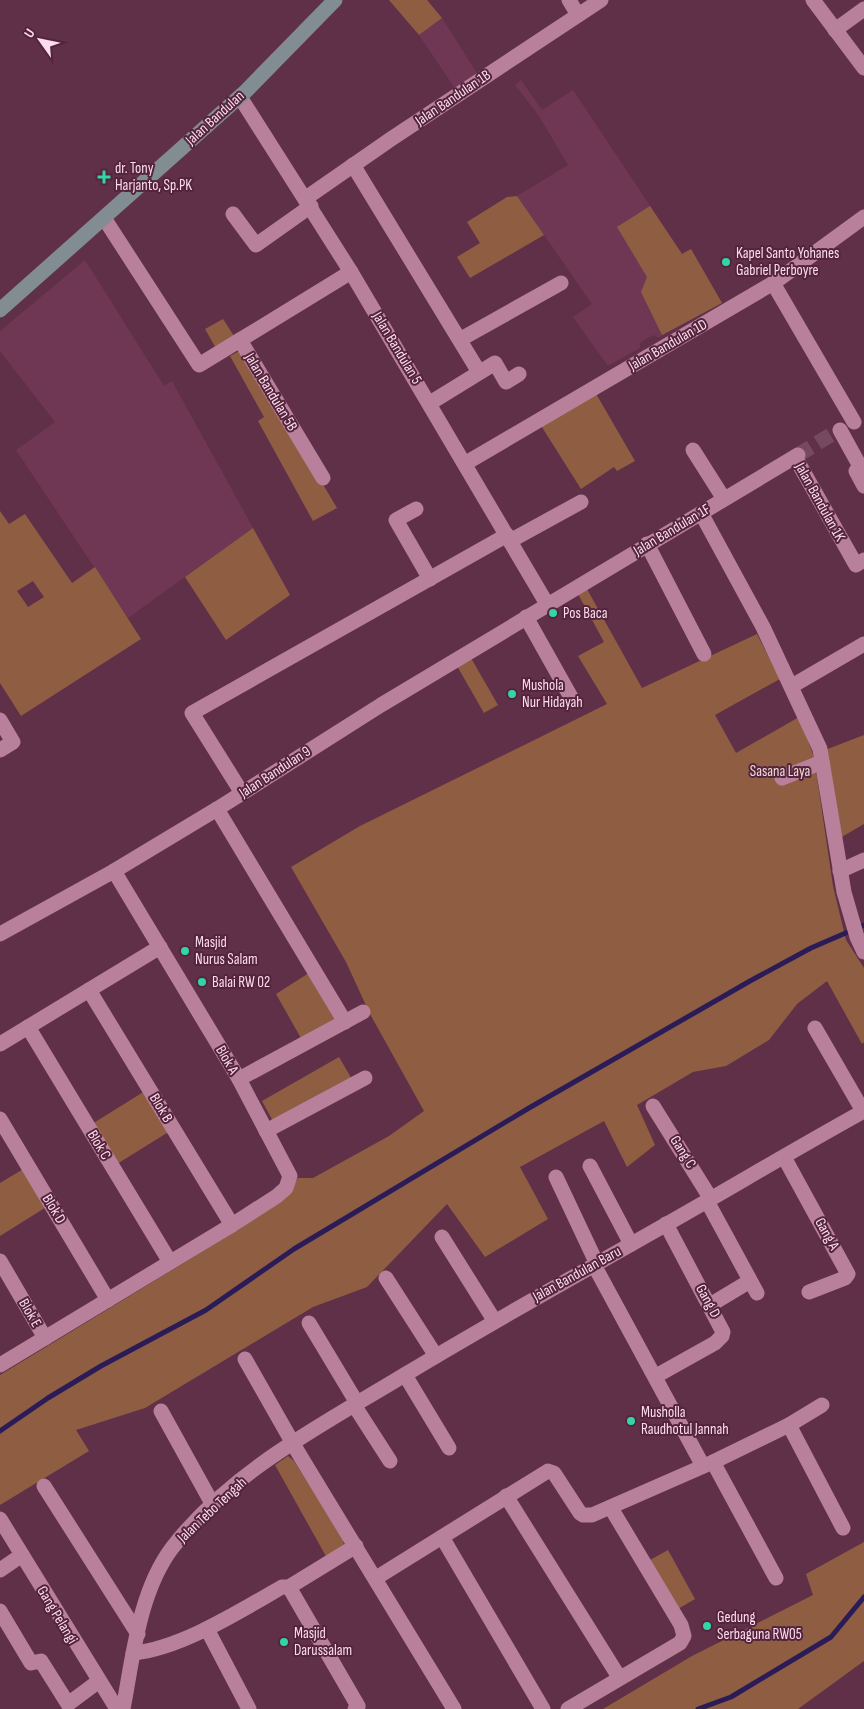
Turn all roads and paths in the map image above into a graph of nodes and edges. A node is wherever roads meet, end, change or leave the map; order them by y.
1 (335, 0) edge
2 (569, 0) edge
3 (601, 0) edge
4 (813, 0) edge
5 (864, 9) edge
6 (578, 15) junction
7 (835, 30) junction
8 (864, 68) edge
9 (240, 97) junction
10 (353, 165) junction
11 (309, 202) junction
12 (233, 214) dead end
13 (864, 217) edge
14 (104, 218) junction
15 (351, 272) junction
16 (561, 283) dead end
17 (773, 283) junction
18 (0, 310) edge
19 (461, 339) junction
20 (240, 340) junction
21 (480, 372) junction
22 (519, 374) dead end
23 (430, 403) junction
24 (859, 419) edge
25 (693, 450) dead end
26 (796, 456) joint
27 (466, 463) junction
28 (323, 478) dead end
29 (864, 486) edge
30 (724, 499) junction
31 (581, 502) dead end
32 (416, 509) dead end
33 (701, 513) junction
34 (508, 538) junction
35 (648, 544) junction
36 (864, 560) edge
37 (430, 579) junction
38 (547, 604) junction
39 (526, 617) junction
40 (864, 644) edge
41 (704, 654) dead end
42 (792, 686) junction
43 (572, 699) dead end
44 (0, 720) edge
45 (0, 750) edge
46 (822, 762) junction
47 (782, 778) dead end
48 (242, 793) junction
49 (217, 809) junction
50 (864, 860) edge
51 (114, 871) junction
52 (840, 871) junction
53 (0, 934) edge
54 (160, 947) junction
55 (864, 952) edge
56 (89, 990) junction
57 (363, 1012) dead end
58 (346, 1022) junction
59 (28, 1027) junction
60 (815, 1028) dead end
61 (0, 1044) edge
62 (365, 1078) dead end
63 (238, 1080) junction
64 (653, 1106) dead end
65 (863, 1111) edge
66 (0, 1119) edge
67 (266, 1131) junction
68 (784, 1157) junction
69 (590, 1166) dead end
70 (556, 1177) dead end
71 (709, 1200) junction
72 (666, 1224) junction
73 (232, 1225) junction
74 (442, 1237) dead end
75 (631, 1244) junction
76 (0, 1262) edge
77 (170, 1262) junction
78 (596, 1264) junction
79 (386, 1278) dead end
80 (809, 1292) dead end
81 (108, 1300) junction
82 (710, 1305) junction
83 (494, 1320) junction
84 (309, 1324) dead end
85 (45, 1338) junction
86 (436, 1356) junction
87 (245, 1359) dead end
88 (0, 1365) edge
89 (405, 1375) junction
90 (656, 1376) junction
91 (355, 1404) junction
92 (822, 1405) dead end
93 (161, 1411) dead end
94 (790, 1425) junction
95 (293, 1442) junction
96 (449, 1448) dead end
97 (390, 1462) dead end
98 (708, 1464) junction
99 (44, 1486) dead end
100 (506, 1496) junction
101 (213, 1505) junction
102 (611, 1508) junction
103 (0, 1519) edge
104 (843, 1528) dead end
105 (442, 1537) junction
106 (356, 1546) junction
107 (22, 1556) junction
108 (0, 1570) edge
109 (376, 1578) junction
110 (776, 1578) dead end
111 (290, 1588) junction
112 (0, 1611) edge
113 (207, 1629) junction
114 (138, 1634) junction
115 (134, 1653) junction
116 (619, 1677) junction
117 (99, 1681) junction
118 (117, 1709) edge
119 (123, 1709) edge
120 (249, 1709) edge
121 (355, 1709) edge
122 (454, 1709) edge
123 (543, 1709) edge
124 (568, 1709) edge

1 - 9 main road, Jalan Bandulan
2 - 6 street
3 - 6 street, Jalan Bandulan 1B
4 - 7 street
5 - 7 street
6 - 10 street, Jalan Bandulan 1B
7 - 8 street
9 - 11 street, Jalan Bandulan 5
9 - 14 main road, Jalan Bandulan
10 - 11 street, Jalan Bandulan 1B
10 - 19 street
11 - 12 street, Jalan Bandulan 1B
11 - 15 street, Jalan Bandulan 5
13 - 17 street, Jalan Bandulan 1D
14 - 18 main road, Jalan Bandulan
14 - 20 street
15 - 20 street, Jalan Bandulan 5B
15 - 23 street, Jalan Bandulan 5
16 - 19 street
17 - 24 street
17 - 27 street, Jalan Bandulan 1D
19 - 21 street
20 - 28 street, Jalan Bandulan 5B
21 - 22 street
21 - 23 street
23 - 27 street, Jalan Bandulan 5
24 - 29 street
25 - 30 street
26 - 30 street, Jalan Bandulan 1F
26 - 36 street, Jalan Bandulan 1K
27 - 34 street, Jalan Bandulan 5
30 - 33 street, Jalan Bandulan 1F
31 - 34 street
32 - 37 street
33 - 35 street, Jalan Bandulan 1F
33 - 42 street
34 - 37 street
34 - 38 street, Jalan Bandulan 5
35 - 38 street, Jalan Bandulan 1F
35 - 41 street
37 - 48 street
38 - 39 street, Jalan Bandulan 9
39 - 43 street
39 - 48 street, Jalan Bandulan 9
40 - 42 street
42 - 46 street
44 - 45 street
46 - 47 street
46 - 52 street
48 - 49 street, Jalan Bandulan 9
49 - 51 street, Jalan Bandulan 9
49 - 58 street
50 - 52 street
51 - 53 street, Jalan Bandulan 9
51 - 54 street, Blok A
52 - 55 street
54 - 56 street
54 - 63 street, Blok A
56 - 59 street
56 - 73 street, Blok B
57 - 58 street
58 - 63 street
59 - 61 street
59 - 77 street, Blok C
60 - 65 street
62 - 67 street
63 - 67 street, Blok A
64 - 71 street, Gang C
65 - 68 street, Jalan Bandulan Baru
66 - 81 street, Blok D
67 - 73 street, Blok A
68 - 71 street, Jalan Bandulan Baru
68 - 80 street, Gang A
69 - 75 street
70 - 78 street
71 - 72 street, Jalan Bandulan Baru
71 - 82 street, Gang C
72 - 75 street, Jalan Bandulan Baru
72 - 82 street, Gang D
73 - 77 street
74 - 83 street
75 - 78 street, Jalan Bandulan Baru
76 - 85 street, Blok E
77 - 81 street
78 - 83 street, Jalan Bandulan Baru
78 - 90 street
79 - 86 street
81 - 85 street
82 - 90 street, Gang D
83 - 86 street, Jalan Bandulan Baru
84 - 91 street
85 - 88 street
86 - 89 street, Jalan Bandulan Baru
87 - 95 street
89 - 91 street, Jalan Bandulan Baru
89 - 96 street
90 - 98 street
91 - 95 street, Jalan Bandulan Baru
91 - 97 street
92 - 94 street
93 - 101 street
94 - 98 street
94 - 104 street
95 - 101 street, Jalan Tebo Tengah
95 - 106 street
98 - 102 street
98 - 110 street
99 - 114 street
100 - 102 street
100 - 105 street
100 - 116 street
101 - 114 street, Jalan Tebo Tengah
102 - 116 street
103 - 107 street, Gang Pelangi
105 - 109 street
105 - 123 street
106 - 109 street
106 - 111 street
107 - 108 street
107 - 117 street, Gang Pelangi
109 - 122 street
111 - 113 street
111 - 121 street
112 - 117 street
113 - 115 street
113 - 120 street
114 - 115 street, Jalan Tebo Tengah
115 - 119 street, Jalan Tebo Tengah
116 - 124 street
117 - 118 street, Gang Pelangi

